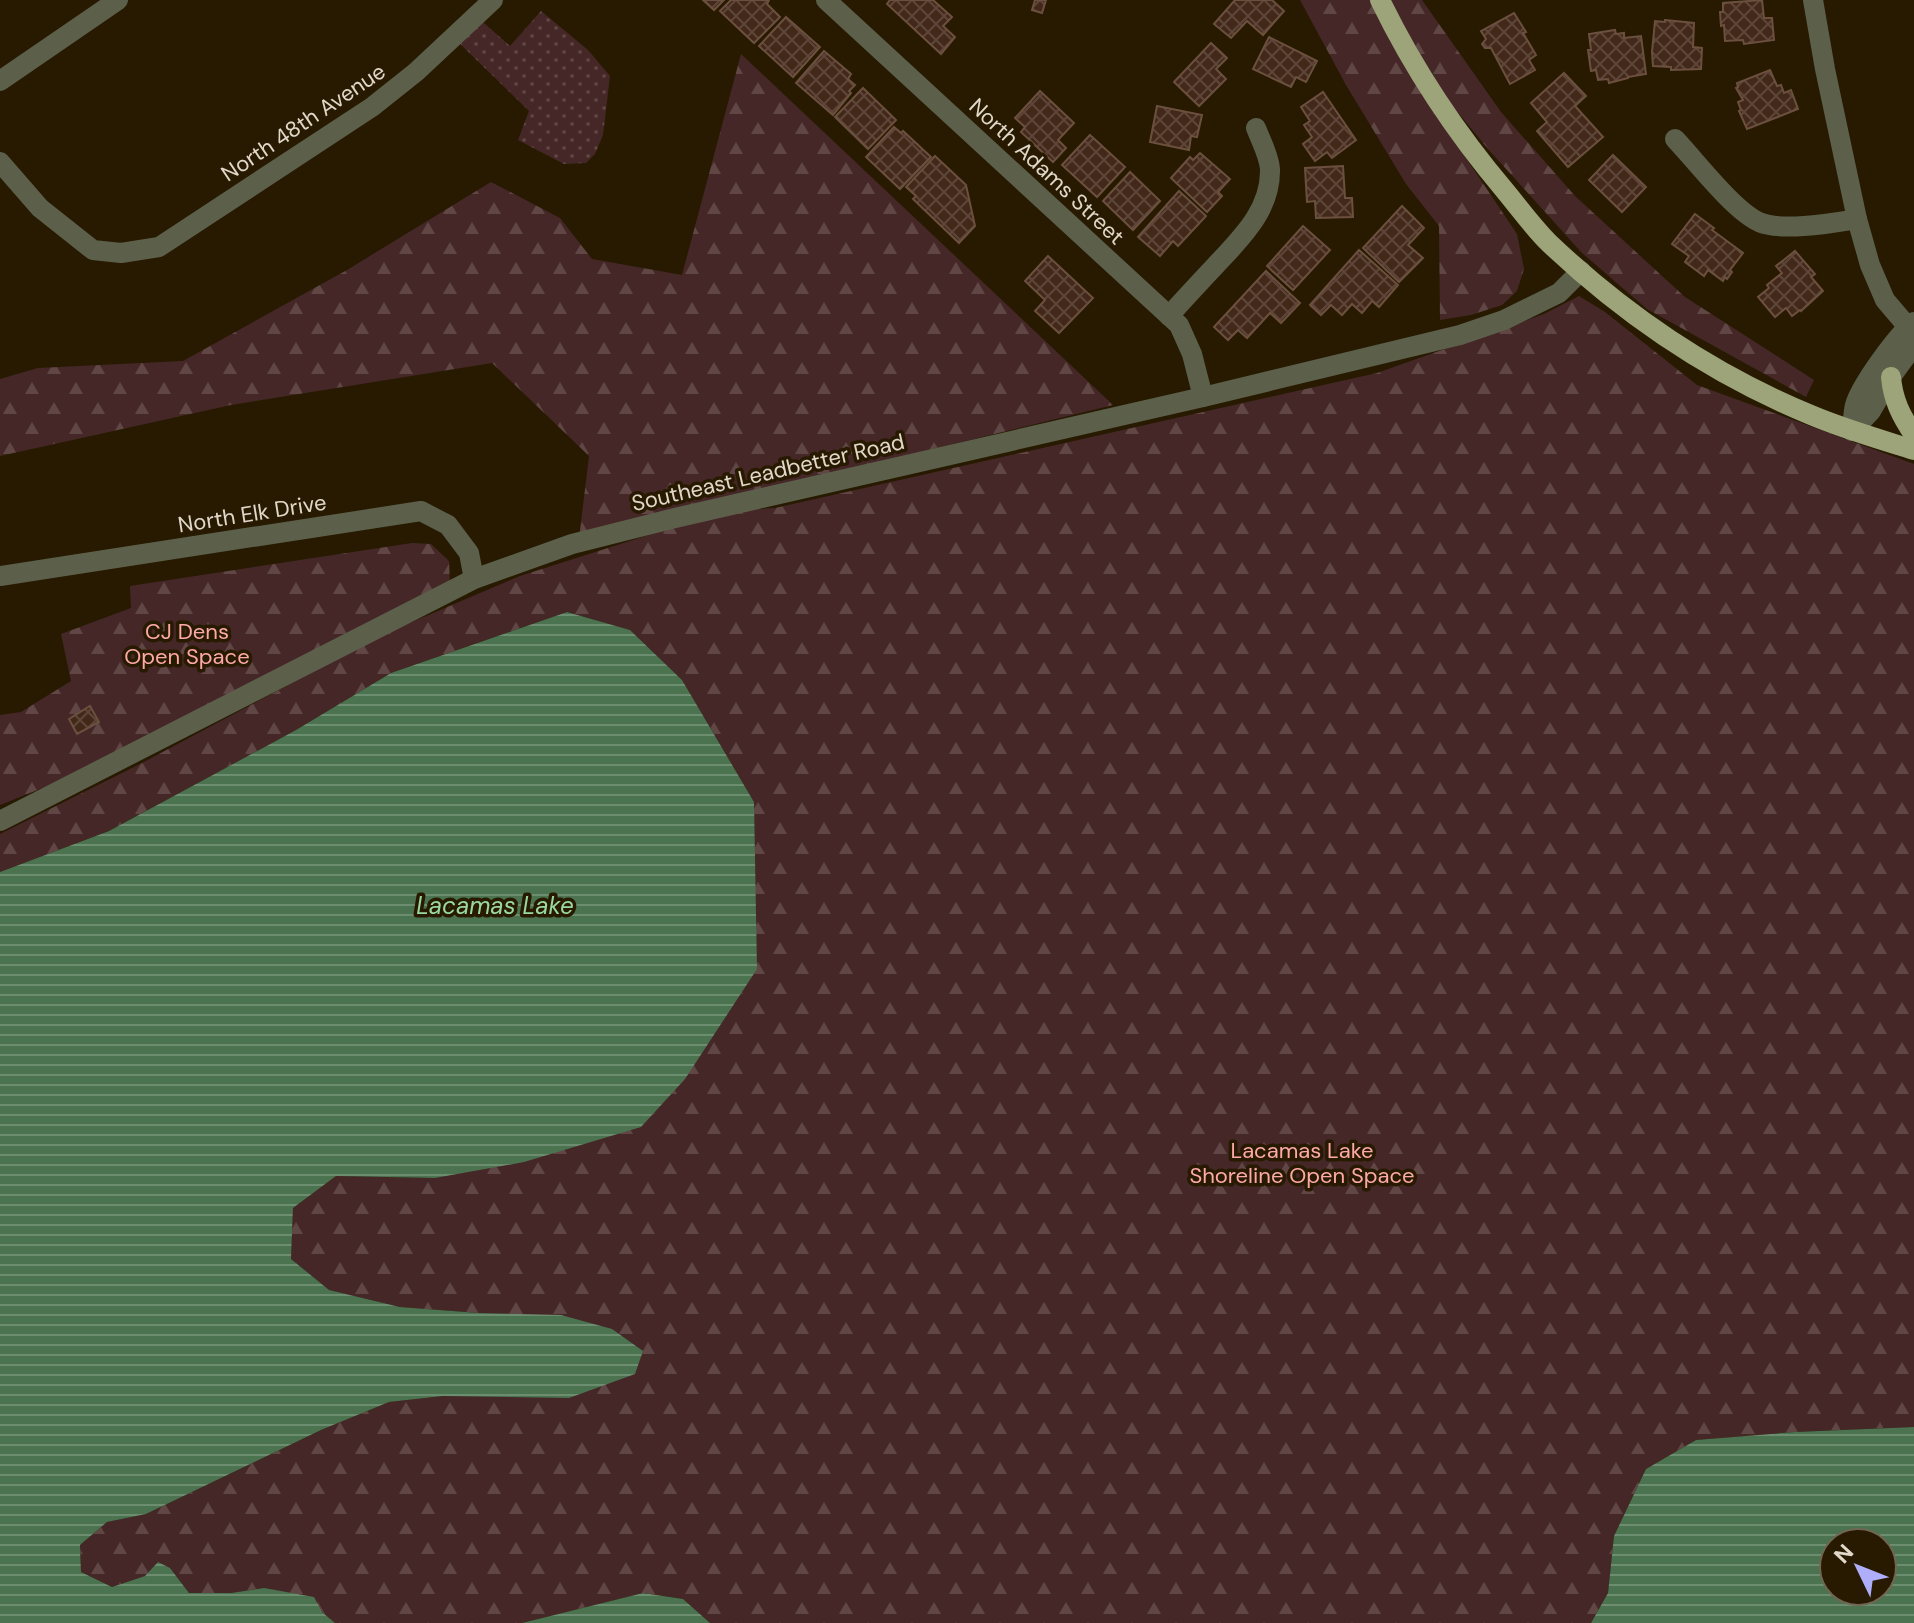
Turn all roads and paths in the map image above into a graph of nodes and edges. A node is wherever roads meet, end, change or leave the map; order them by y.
1 (118, 0) edge
2 (493, 0) edge
3 (826, 0) edge
4 (1380, 0) edge
5 (1813, 0) edge
6 (0, 81) edge
7 (1256, 128) dead end
8 (1675, 139) dead end
9 (0, 162) edge
10 (1857, 219) junction
11 (1581, 271) junction
12 (1169, 316) junction
13 (1912, 331) edge
14 (1891, 377) junction
15 (1203, 397) junction
16 (1852, 431) junction
17 (1914, 435) edge
18 (1914, 450) edge
19 (0, 576) edge
20 (474, 579) junction
21 (0, 821) edge

1 - 6 street
2 - 9 street, North 48th Avenue
3 - 12 street, North Adams Street
4 - 11 main road
5 - 10 street
7 - 12 street
8 - 10 street
10 - 13 street
11 - 15 street, Southeast Leadbetter Road
11 - 16 main road
12 - 15 street, North Adams Street
13 - 14 street
13 - 16 street
14 - 16 street
14 - 17 main road
15 - 20 street, Southeast Leadbetter Road
16 - 18 main road
19 - 20 street, North Elk Drive
20 - 21 street, Southeast Leadbetter Road

